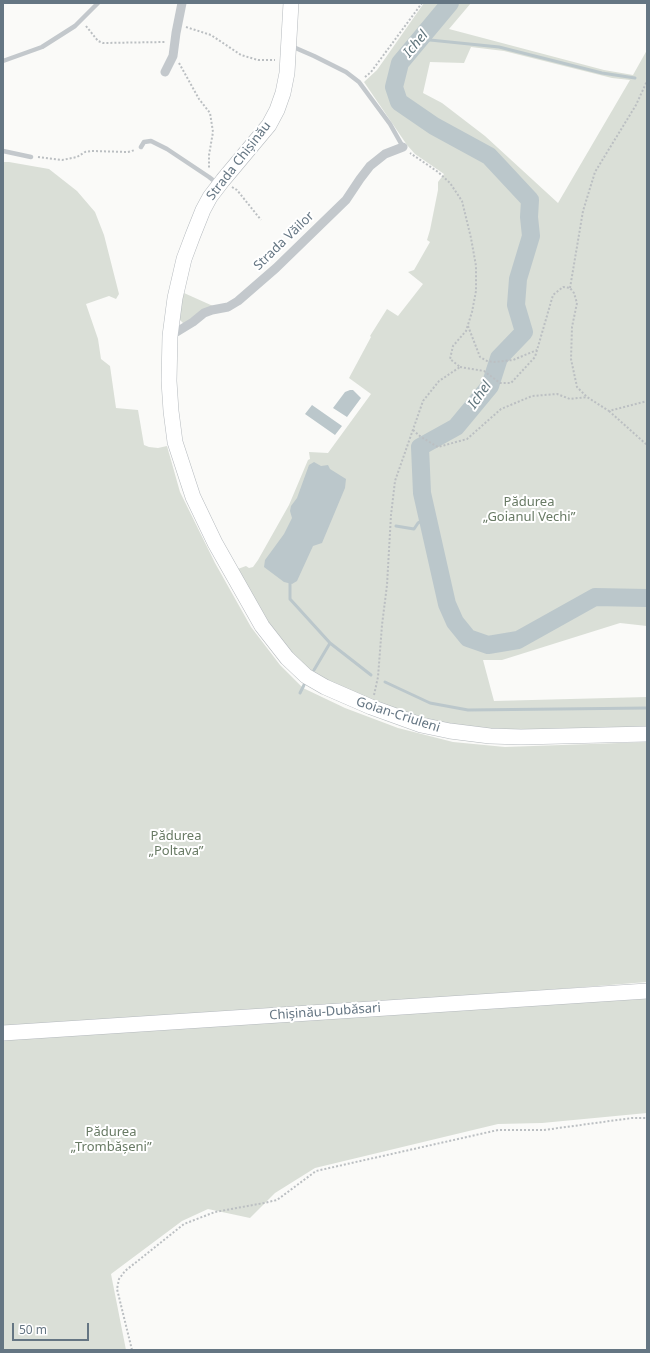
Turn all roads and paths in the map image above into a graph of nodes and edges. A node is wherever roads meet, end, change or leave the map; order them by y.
1 (98, 3) edge
2 (182, 3) edge
3 (291, 3) edge
4 (422, 3) edge
5 (81, 20) junction
6 (177, 25) junction
7 (175, 42) junction
8 (289, 50) junction
9 (173, 56) junction
10 (3, 61) edge
11 (165, 72) dead end
12 (359, 82) junction
13 (647, 82) edge
14 (141, 147) joint
15 (402, 147) junction
16 (3, 151) edge
17 (31, 157) joint
18 (217, 180) junction
19 (261, 220) dead end
20 (570, 288) junction
21 (468, 324) junction
22 (170, 336) junction
23 (537, 350) junction
24 (460, 367) junction
25 (587, 397) junction
26 (647, 401) edge
27 (609, 411) junction
28 (413, 430) junction
29 (647, 445) edge
30 (232, 574) joint
31 (371, 708) junction
32 (647, 734) edge
33 (647, 991) edge
34 (3, 1033) edge
35 (647, 1118) edge
36 (132, 1350) edge

1 - 5 lane
2 - 6 street
3 - 8 main road, Strada Chișinău
4 - 12 path
5 - 7 path
5 - 10 lane
6 - 7 street
6 - 8 path
7 - 9 street
8 - 12 lane
8 - 18 main road, Strada Chișinău
9 - 11 street
9 - 18 path
12 - 15 lane
13 - 20 path
14 - 17 path
14 - 18 lane
15 - 21 path
15 - 22 street, Strada Văilor
16 - 17 lane
18 - 19 path
18 - 22 main road, Strada Chișinău
20 - 23 path
20 - 25 path
21 - 23 path
21 - 24 path
22 - 30 main road, Strada Chișinău
23 - 24 path
24 - 28 path
25 - 27 path
25 - 28 path
26 - 27 path
27 - 29 path
28 - 31 path
30 - 31 main road, Goian-Criuleni
31 - 32 main road, Goian-Criuleni
33 - 34 main road, Chișinău-Dubăsari
35 - 36 path

